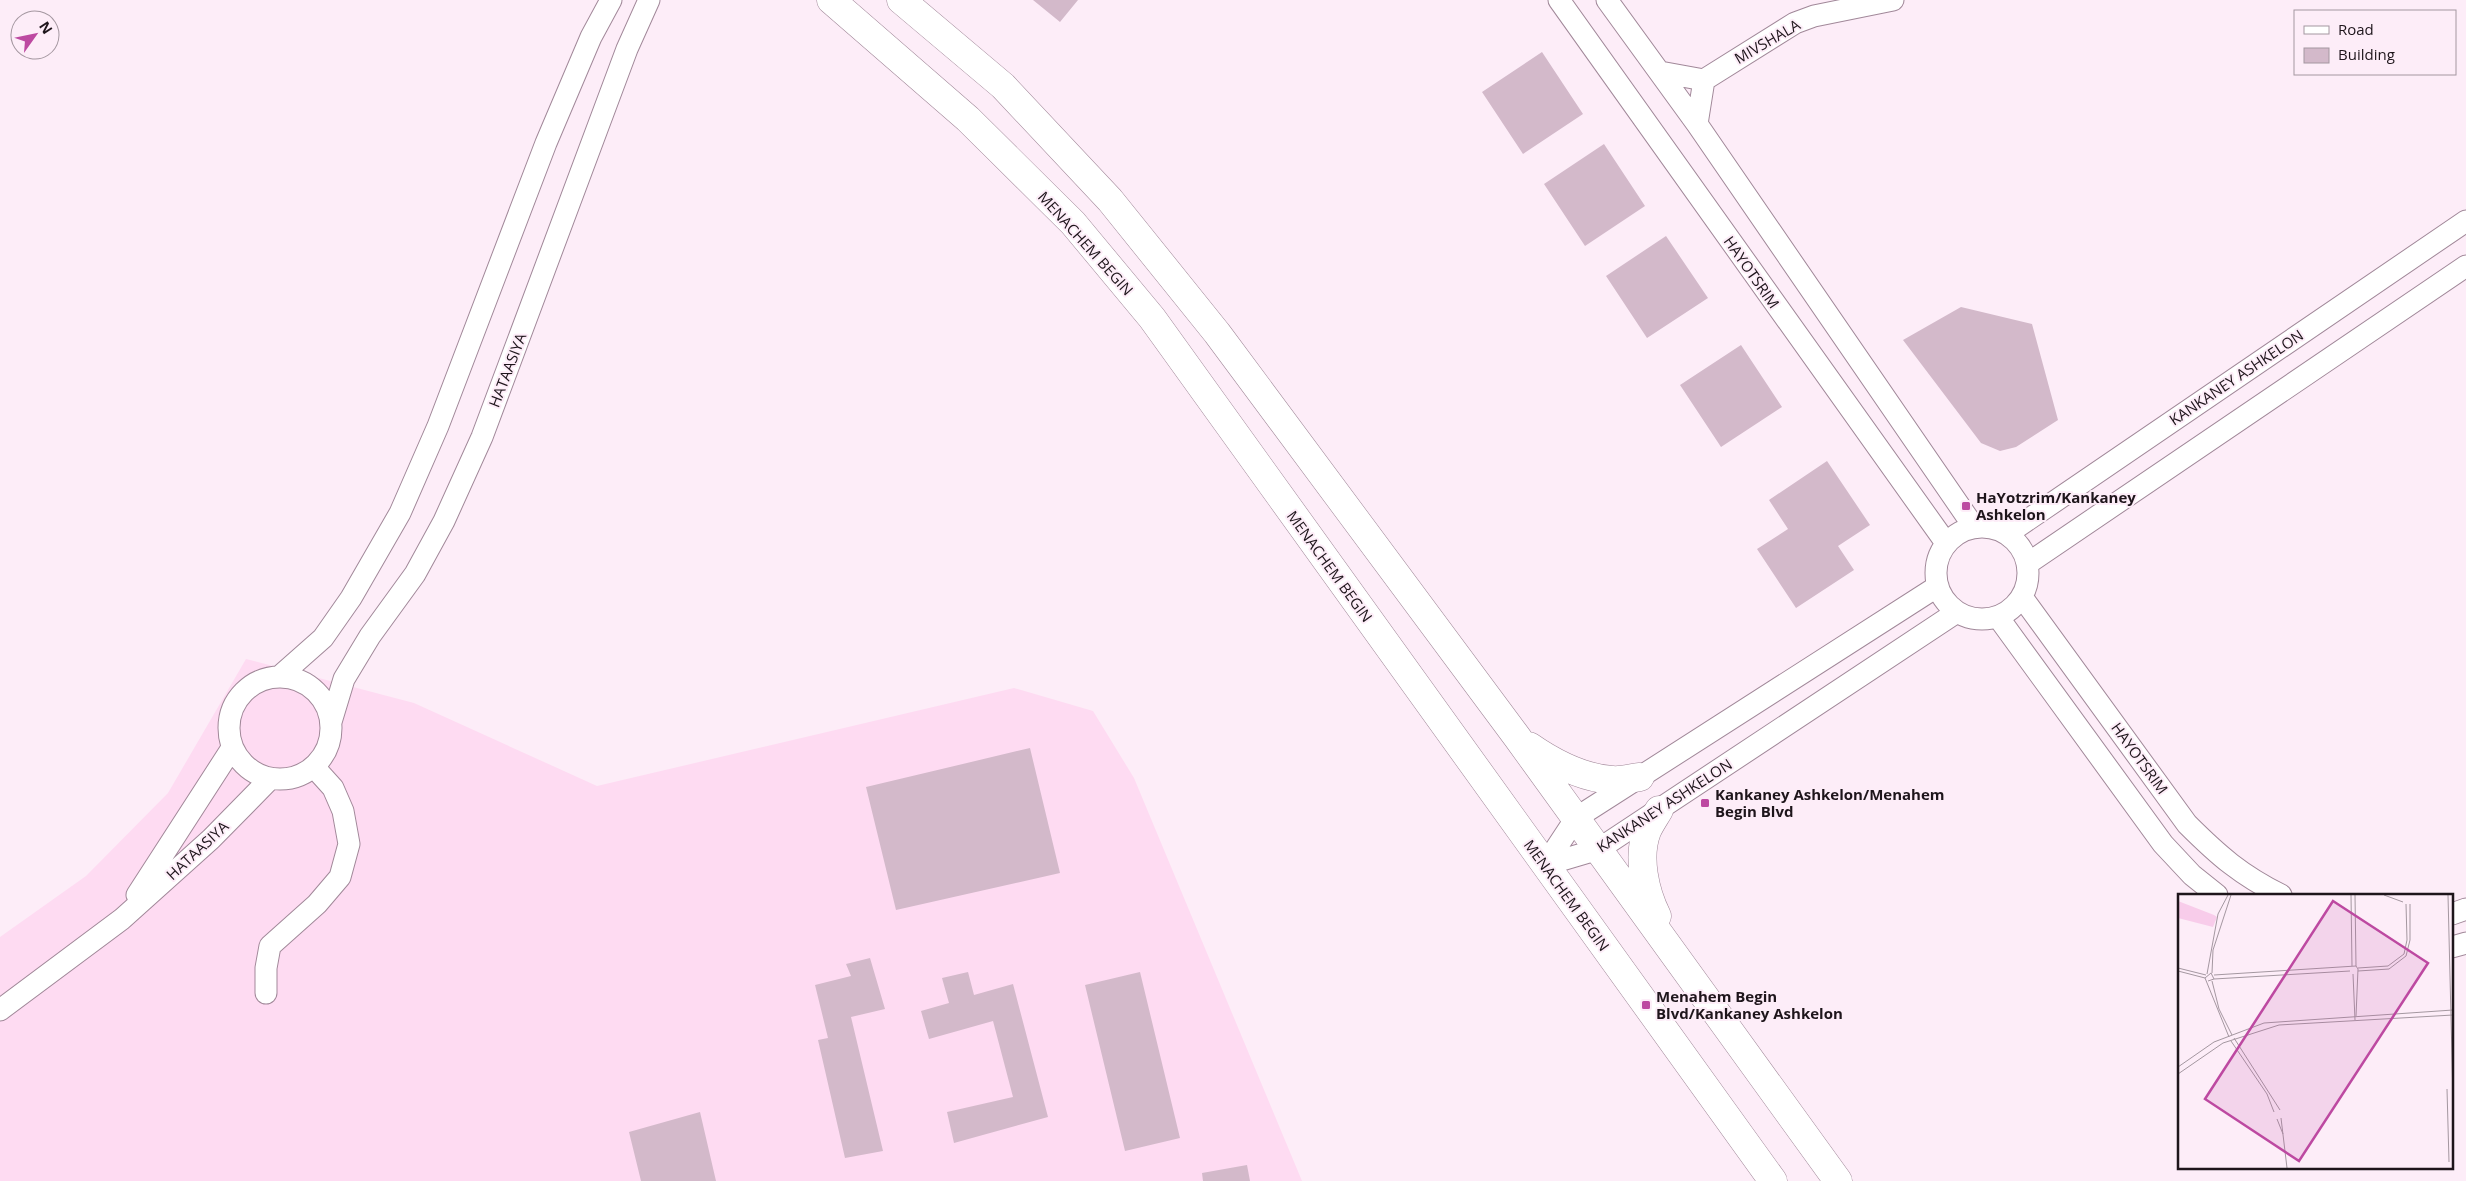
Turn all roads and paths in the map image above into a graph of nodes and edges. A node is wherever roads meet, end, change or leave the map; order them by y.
1 (611, 0) edge
2 (649, 0) edge
3 (831, 0) edge
4 (901, 0) edge
5 (1558, 0) edge
6 (1607, 0) edge
7 (1893, 0) edge
8 (1660, 72) junction
9 (1704, 80) junction
10 (1697, 124) junction
11 (2466, 221) edge
12 (2466, 266) edge
13 (1974, 527) junction
14 (2007, 534) junction
15 (1946, 543) junction
16 (2027, 564) junction
17 (1938, 586) junction
18 (2022, 596) junction
19 (1957, 612) junction
20 (1998, 617) junction
21 (280, 676) junction
22 (331, 722) junction
23 (1517, 737) junction
24 (232, 748) junction
25 (314, 767) junction
26 (1640, 777) junction
27 (270, 779) junction
28 (1659, 810) junction
29 (1576, 818) junction
30 (1599, 849) junction
31 (1545, 864) junction
32 (2216, 894) edge
33 (2279, 894) edge
34 (2466, 909) edge
35 (2454, 913) edge
36 (122, 918) junction
37 (1675, 954) junction
38 (266, 993) dead end
39 (0, 1010) edge
40 (1773, 1181) edge
41 (1838, 1181) edge

1 - 21 street
2 - 22 street, HATAASIYA
3 - 31 main road, MENACHEM BEGIN
4 - 23 main road
5 - 15 street, HAYOTSRIM
6 - 8 street
7 - 9 street, MIVSHALA
8 - 9 street
8 - 10 street
9 - 10 street
10 - 13 street
11 - 14 street, KANKANEY ASHKELON
12 - 16 street
13 - 14 street
13 - 15 street
14 - 16 street
15 - 17 street
16 - 18 street
17 - 19 street
17 - 26 street
18 - 20 street
18 - 33 street, HAYOTSRIM
19 - 20 street
19 - 28 street, KANKANEY ASHKELON
20 - 32 street
21 - 22 street
21 - 24 street
22 - 25 street
23 - 26 main road
23 - 29 main road
24 - 27 street
24 - 36 street, HATAASIYA
25 - 27 street
25 - 38 street
26 - 29 street
27 - 36 street, HATAASIYA
28 - 30 street, KANKANEY ASHKELON
28 - 37 main road
29 - 30 main road
29 - 31 street
30 - 31 street, KANKANEY ASHKELON
30 - 37 main road
31 - 40 main road, MENACHEM BEGIN
34 - 35 street
36 - 39 street, HATAASIYA
37 - 41 main road

